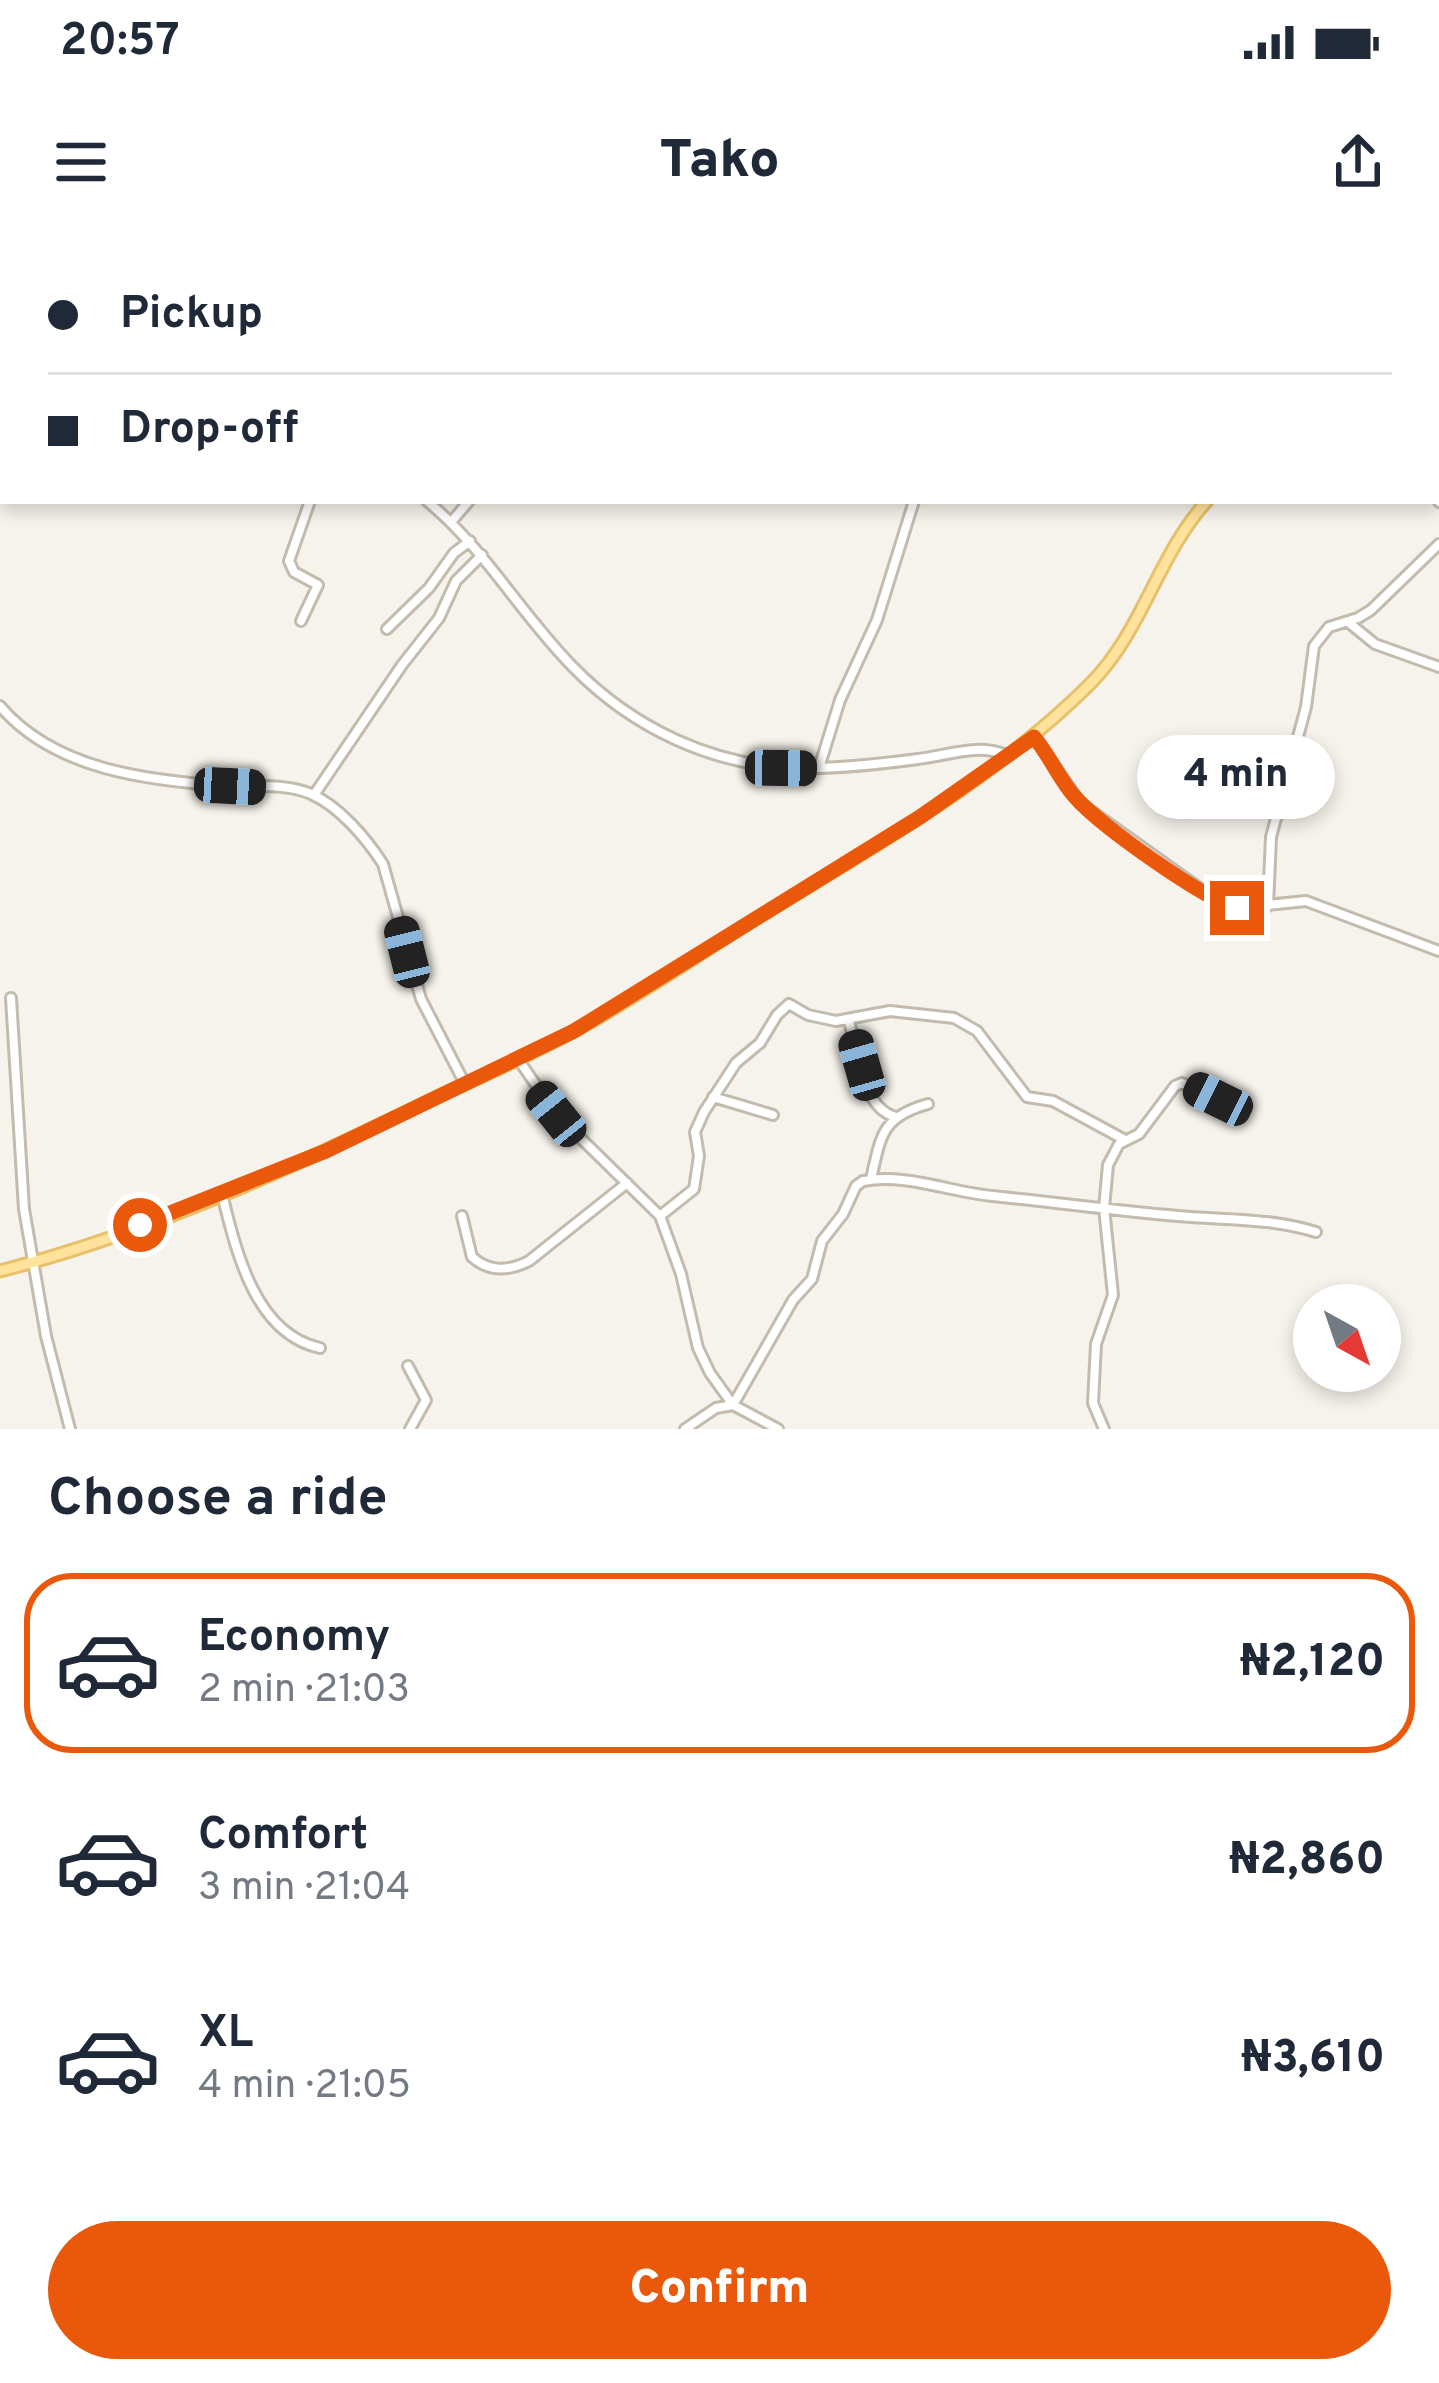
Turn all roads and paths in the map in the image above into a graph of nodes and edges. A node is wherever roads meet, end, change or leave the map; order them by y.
1 (309, 504) edge
2 (431, 504) edge
3 (466, 504) edge
4 (913, 504) edge
5 (1205, 504) edge
6 (452, 521) junction
7 (470, 541) junction
8 (1439, 544) edge
9 (482, 555) junction
10 (301, 621) dead end
11 (1348, 622) junction
12 (386, 629) dead end
13 (1439, 668) edge
14 (0, 706) edge
15 (1034, 737) junction
16 (1009, 756) junction
17 (819, 768) junction
18 (314, 795) junction
19 (1268, 906) junction
20 (1439, 951) edge
21 (11, 998) dead end
22 (849, 1021) junction
23 (518, 1059) junction
24 (465, 1084) junction
25 (713, 1097) junction
26 (1218, 1099) dead end
27 (928, 1104) dead end
28 (773, 1115) dead end
29 (896, 1117) junction
30 (1125, 1140) junction
31 (872, 1179) junction
32 (627, 1184) junction
33 (222, 1194) junction
34 (1104, 1208) junction
35 (462, 1216) dead end
36 (660, 1216) junction
37 (1316, 1232) dead end
38 (34, 1262) junction
39 (0, 1270) edge
40 (320, 1348) dead end
41 (407, 1366) dead end
42 (733, 1405) junction
43 (70, 1429) edge
44 (410, 1429) edge
45 (685, 1429) edge
46 (778, 1429) edge
47 (1103, 1429) edge

1 - 10 street
2 - 6 street
3 - 6 street
4 - 17 street
5 - 15 main road
6 - 7 street
7 - 9 street
7 - 12 street
8 - 11 street
9 - 17 street
9 - 18 street
11 - 13 street
11 - 19 street
14 - 18 street
15 - 16 main road
15 - 19 street
16 - 17 street
16 - 23 main road
18 - 24 street
19 - 20 street
21 - 38 street
22 - 25 street
22 - 29 street
22 - 30 street
23 - 24 main road
23 - 32 street
24 - 33 main road
25 - 28 street
25 - 36 street
26 - 30 street
27 - 29 street
29 - 31 street
30 - 34 street
31 - 34 street
31 - 42 street
32 - 35 street
32 - 36 street
33 - 38 main road
33 - 40 street
34 - 37 street
34 - 47 street
36 - 42 street
38 - 39 main road
38 - 43 street
41 - 44 street
42 - 45 street
42 - 46 street

